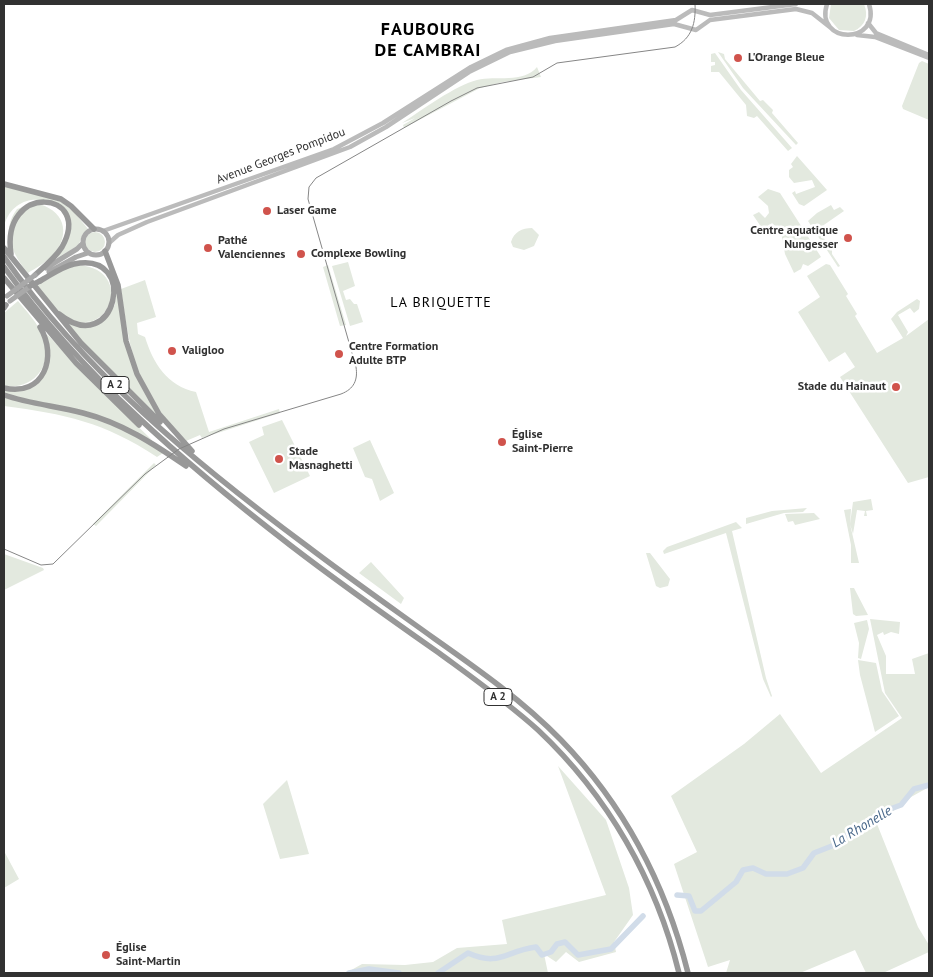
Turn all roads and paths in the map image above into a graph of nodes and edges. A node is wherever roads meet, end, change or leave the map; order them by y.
1 (796, 4) edge
2 (827, 4) edge
3 (870, 4) edge
4 (702, 13) junction
5 (684, 17) junction
6 (704, 23) junction
7 (868, 23) junction
8 (685, 26) junction
9 (831, 28) junction
10 (853, 35) junction
11 (496, 56) junction
12 (929, 57) edge
13 (481, 64) junction
14 (4, 184) edge
15 (206, 195) junction
16 (171, 207) junction
17 (12, 211) dead end
18 (172, 213) junction
19 (5, 227) dead end
20 (94, 229) junction
21 (103, 232) junction
22 (118, 235) junction
23 (82, 242) junction
24 (109, 243) junction
25 (4, 248) edge
26 (105, 251) junction
27 (89, 253) junction
28 (4, 257) edge
29 (4, 267) edge
30 (18, 267) junction
31 (4, 278) edge
32 (38, 279) junction
33 (30, 286) joint
34 (46, 301) junction
35 (6, 303) edge
36 (32, 314) junction
37 (4, 388) edge
38 (4, 395) edge
39 (192, 451) junction
40 (188, 468) junction
41 (228, 497) junction
42 (243, 497) junction
43 (679, 973) edge
44 (690, 973) edge

1 - 4 main road, Avenue Georges Pompidou
2 - 9 main road
3 - 7 main road
4 - 5 main road, Avenue Georges Pompidou
4 - 6 main road
5 - 8 main road
5 - 11 main road, Avenue Georges Pompidou
6 - 8 main road, Avenue Georges Pompidou
6 - 9 main road, Avenue Georges Pompidou
7 - 10 main road
7 - 12 main road
8 - 11 main road, Avenue Georges Pompidou
9 - 10 main road, Avenue Georges Pompidou
10 - 12 main road, Avenue Georges Pompidou
11 - 13 main road, Avenue Georges Pompidou
13 - 15 main road, Avenue Georges Pompidou
13 - 18 main road, Avenue Georges Pompidou
14 - 20 highway
15 - 16 main road, Avenue Georges Pompidou
15 - 18 main road
16 - 21 main road, Avenue Georges Pompidou
16 - 22 main road
17 - 32 highway
18 - 22 main road, Avenue Georges Pompidou
19 - 30 highway
20 - 21 main road
20 - 23 main road
21 - 24 main road
22 - 24 main road, Avenue Georges Pompidou
23 - 27 main road
23 - 32 main road
24 - 26 main road
25 - 30 highway
26 - 27 main road
26 - 39 highway
27 - 32 main road
28 - 42 highway, A 2
29 - 41 highway, A 2
30 - 34 highway
31 - 36 highway
32 - 33 highway, bridge
32 - 34 highway
32 - 35 main road, bridge
33 - 35 main road, bridge
34 - 39 highway
36 - 37 highway
36 - 40 highway
38 - 40 highway
39 - 42 highway
40 - 41 highway
41 - 43 highway, A 2
42 - 44 highway, A 2

